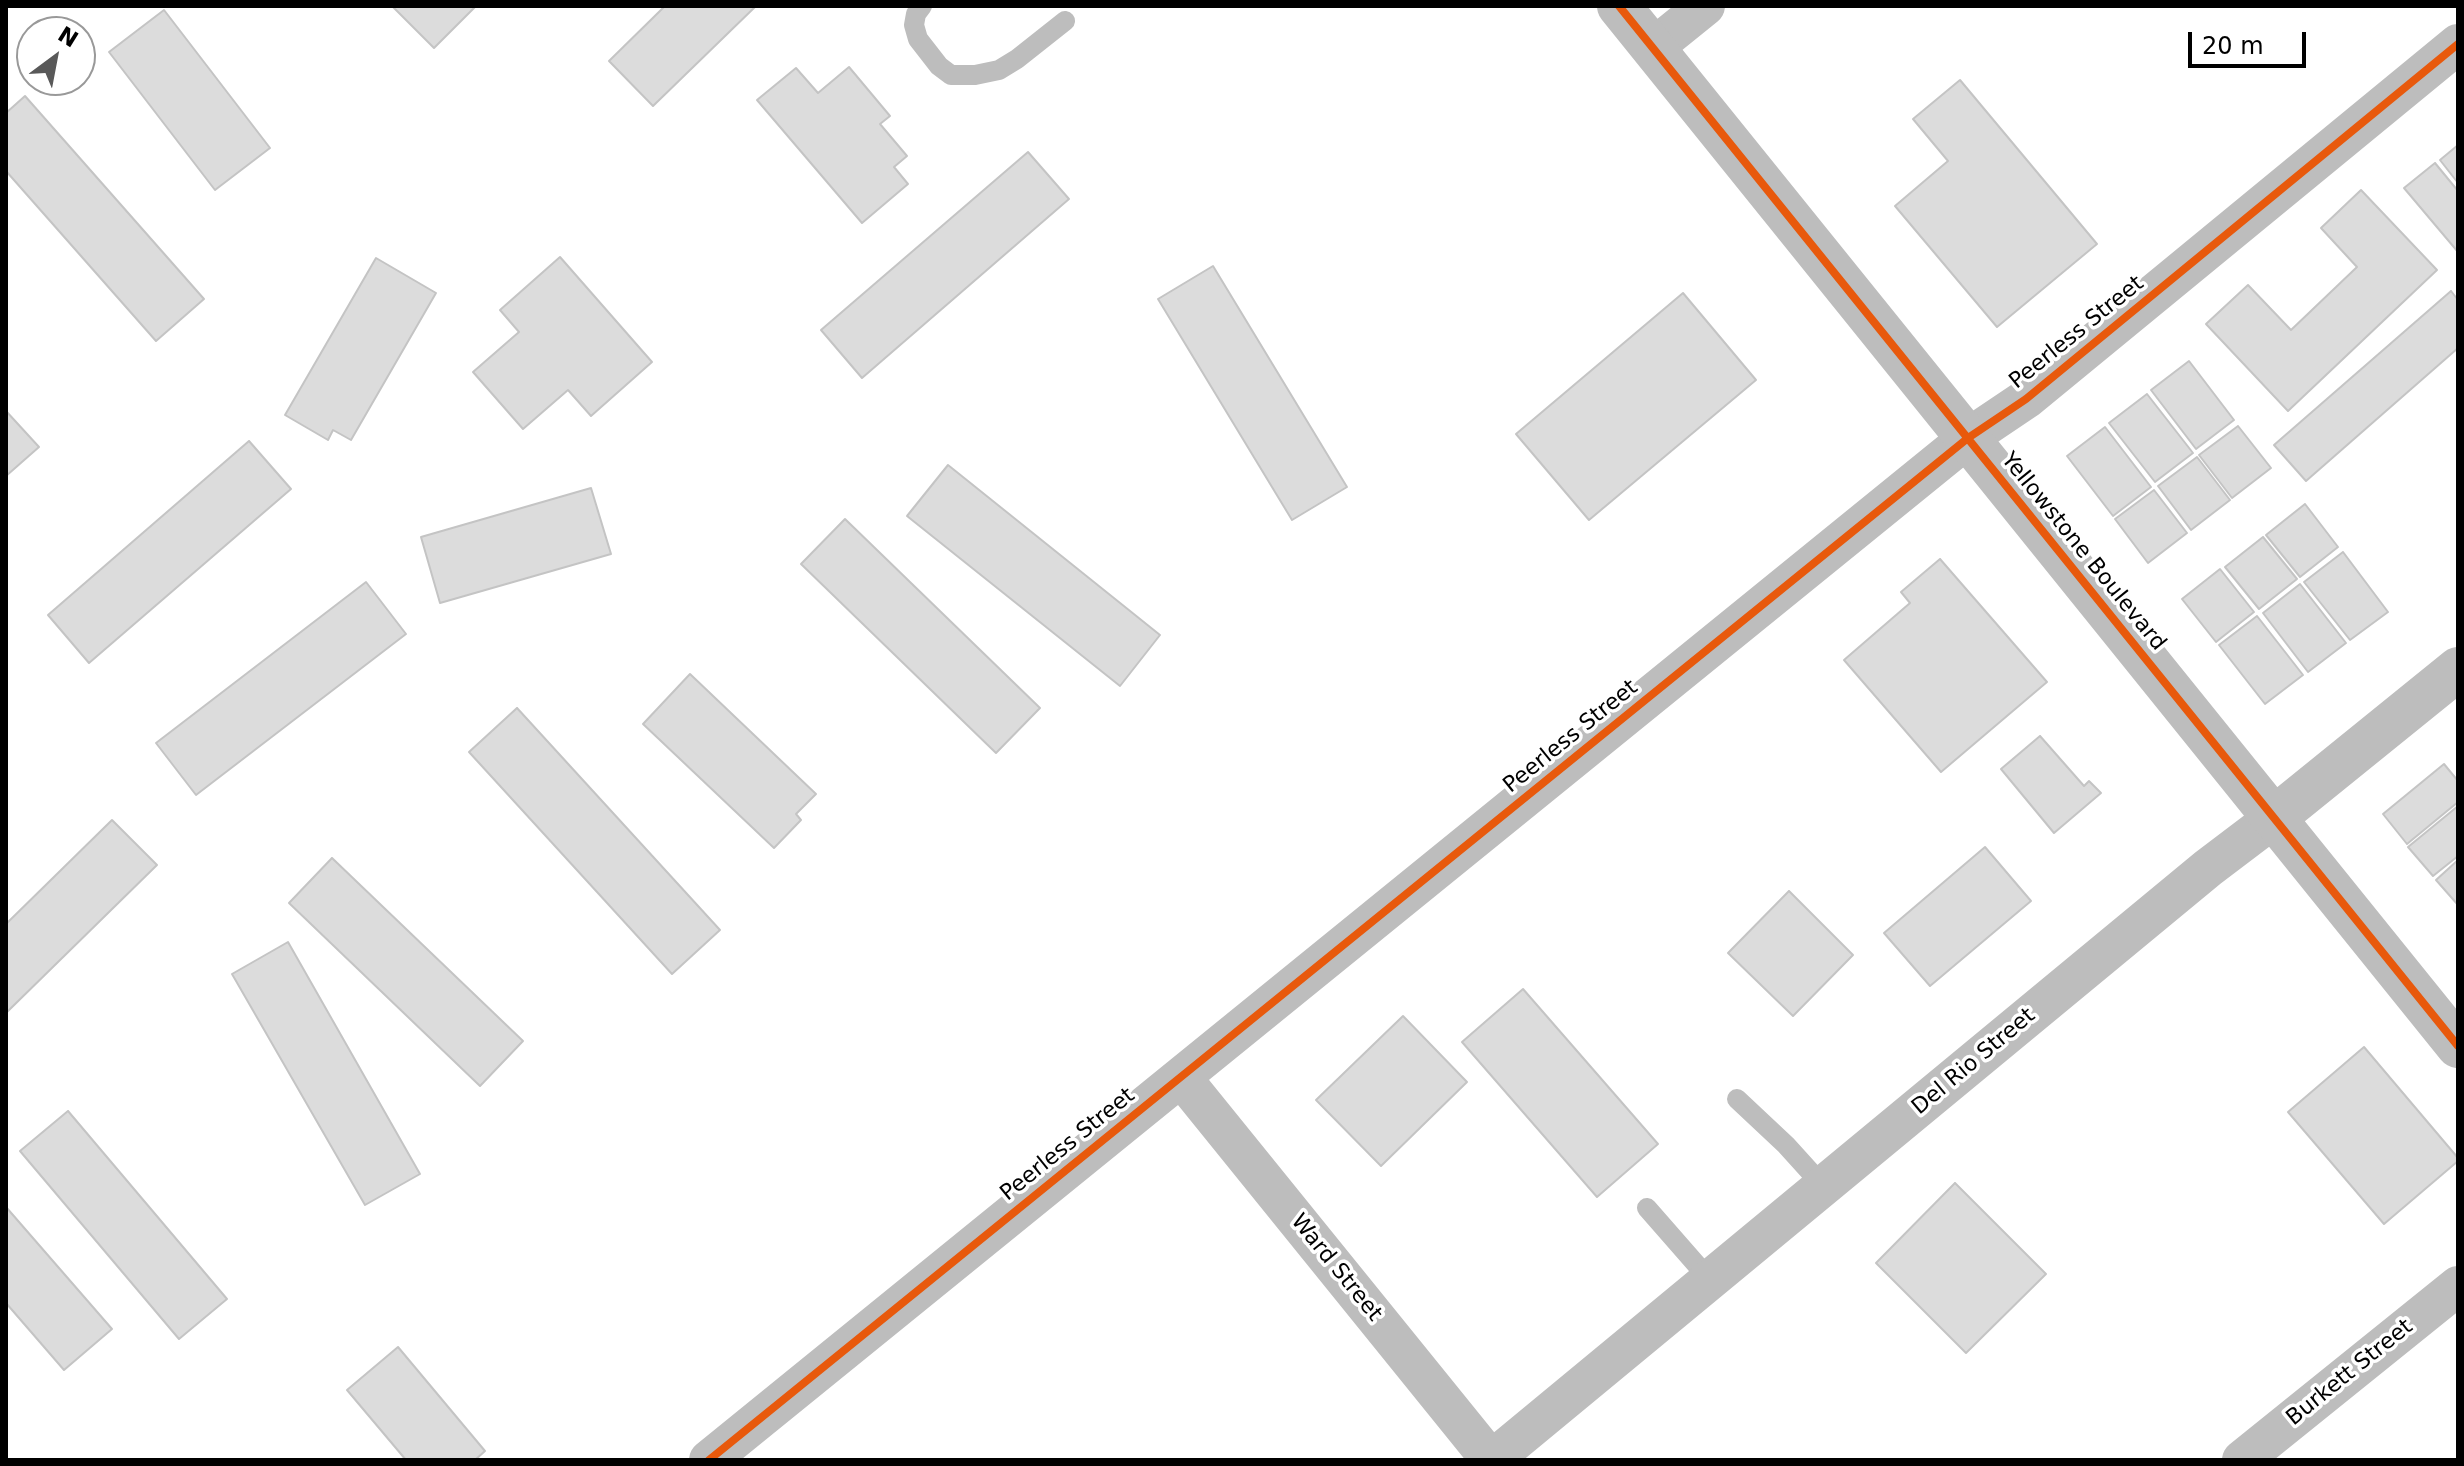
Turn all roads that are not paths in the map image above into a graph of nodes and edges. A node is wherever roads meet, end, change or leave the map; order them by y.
1 (922, 6) edge
2 (1619, 6) edge
3 (1705, 6) edge
4 (1065, 21) dead end
5 (2458, 44) edge
6 (1653, 48) junction
7 (1968, 438) junction
8 (2458, 669) edge
9 (2274, 818) junction
10 (2458, 1046) edge
11 (1181, 1077) junction
12 (1737, 1099) dead end
13 (1824, 1187) junction
14 (1647, 1208) dead end
15 (1710, 1280) junction
16 (2458, 1286) edge
17 (709, 1460) edge
18 (1492, 1460) edge
19 (2242, 1460) edge

1 - 4 lane
2 - 6 street, Yellowstone Boulevard
3 - 6 street
5 - 7 street, Peerless Street
6 - 7 street, Yellowstone Boulevard
7 - 9 street, Yellowstone Boulevard
7 - 11 street, Peerless Street
8 - 9 street, Del Rio Street
9 - 10 street, Yellowstone Boulevard
9 - 13 street, Del Rio Street
11 - 17 street, Peerless Street
11 - 18 street, Ward Street
12 - 13 lane
13 - 15 street, Del Rio Street
14 - 15 lane
15 - 18 street, Del Rio Street
16 - 19 street, Burkett Street

